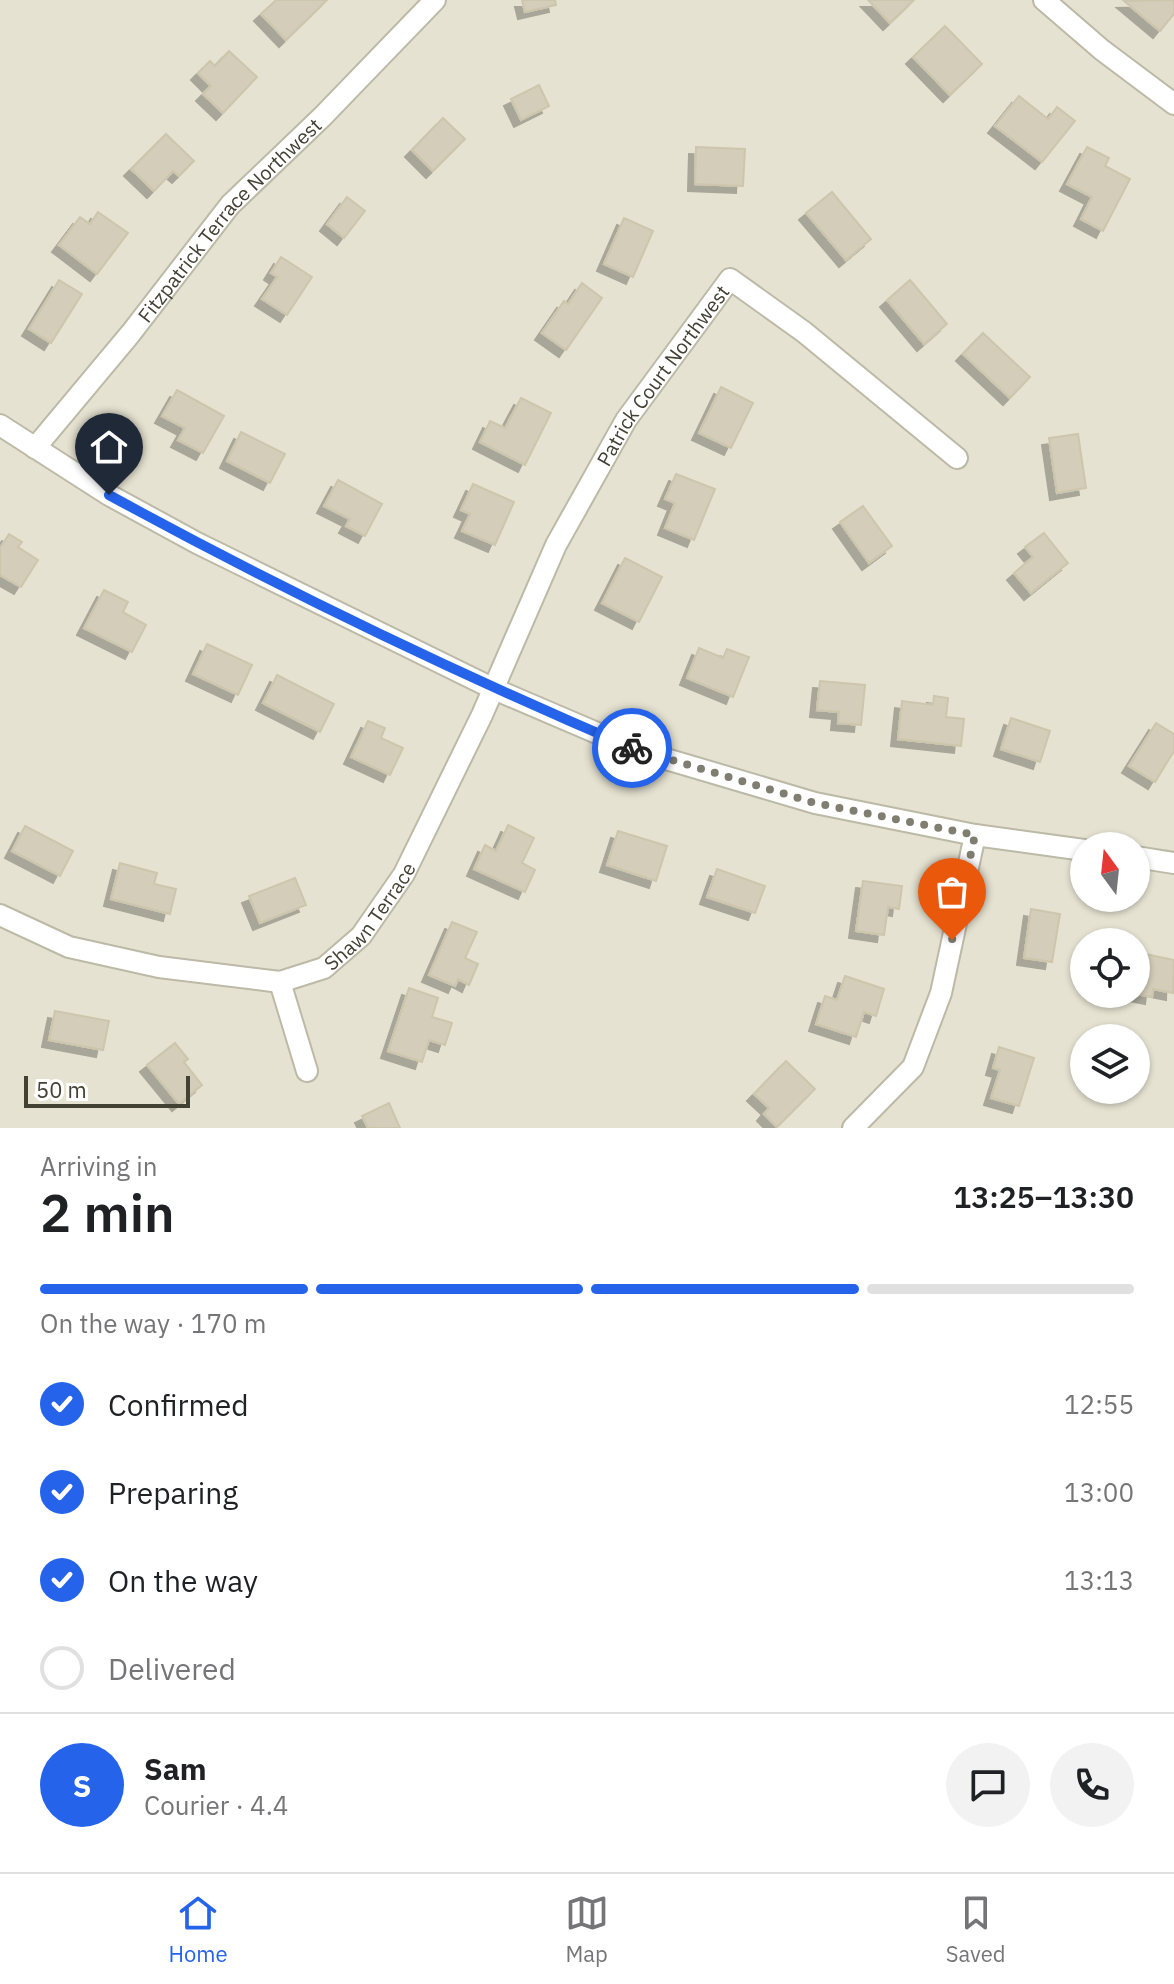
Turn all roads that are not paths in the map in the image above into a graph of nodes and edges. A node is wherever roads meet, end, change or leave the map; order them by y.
1 (435, 0) edge
2 (1044, 0) edge
3 (1174, 104) edge
4 (0, 425) edge
5 (35, 448) junction
6 (957, 458) dead end
7 (494, 689) junction
8 (975, 835) junction
9 (1070, 848) edge
10 (1150, 859) edge
11 (1174, 863) edge
12 (0, 915) edge
13 (280, 982) junction
14 (307, 1071) dead end
15 (853, 1128) edge

1 - 5 street, Fitzpatrick Terrace Northwest
2 - 3 street
4 - 5 street
5 - 7 street
6 - 7 street, Patrick Court Northwest
7 - 8 street
7 - 13 street, Shawn Terrace
8 - 9 street
8 - 15 street
10 - 11 street
12 - 13 street, Shawn Terrace
13 - 14 street

